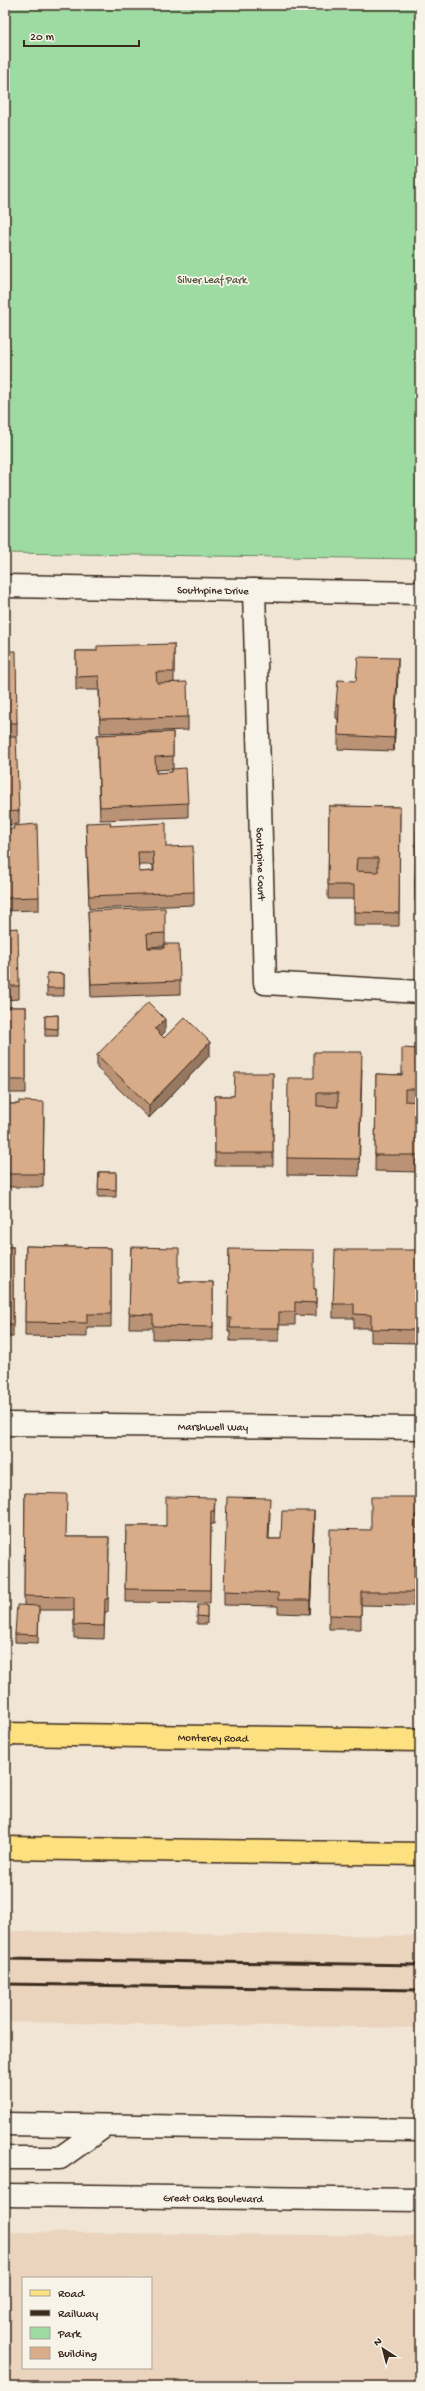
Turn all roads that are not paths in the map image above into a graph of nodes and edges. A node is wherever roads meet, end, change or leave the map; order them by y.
1 (5, 586) edge
2 (254, 590) junction
3 (420, 593) edge
4 (420, 992) edge
5 (5, 1424) edge
6 (420, 1428) edge
7 (5, 1734) edge
8 (420, 1740) edge
9 (5, 1848) edge
10 (420, 1854) edge
11 (5, 2124) edge
12 (106, 2126) junction
13 (420, 2130) edge
14 (5, 2158) edge
15 (5, 2195) edge
16 (420, 2200) edge

1 - 2 street, Southpine Drive
2 - 3 street, Southpine Drive
2 - 4 street, Southpine Court
5 - 6 street, Marshwell Way
7 - 8 main road, Monterey Road
9 - 10 main road
11 - 12 street
12 - 13 street
12 - 14 street
15 - 16 street, Great Oaks Boulevard

